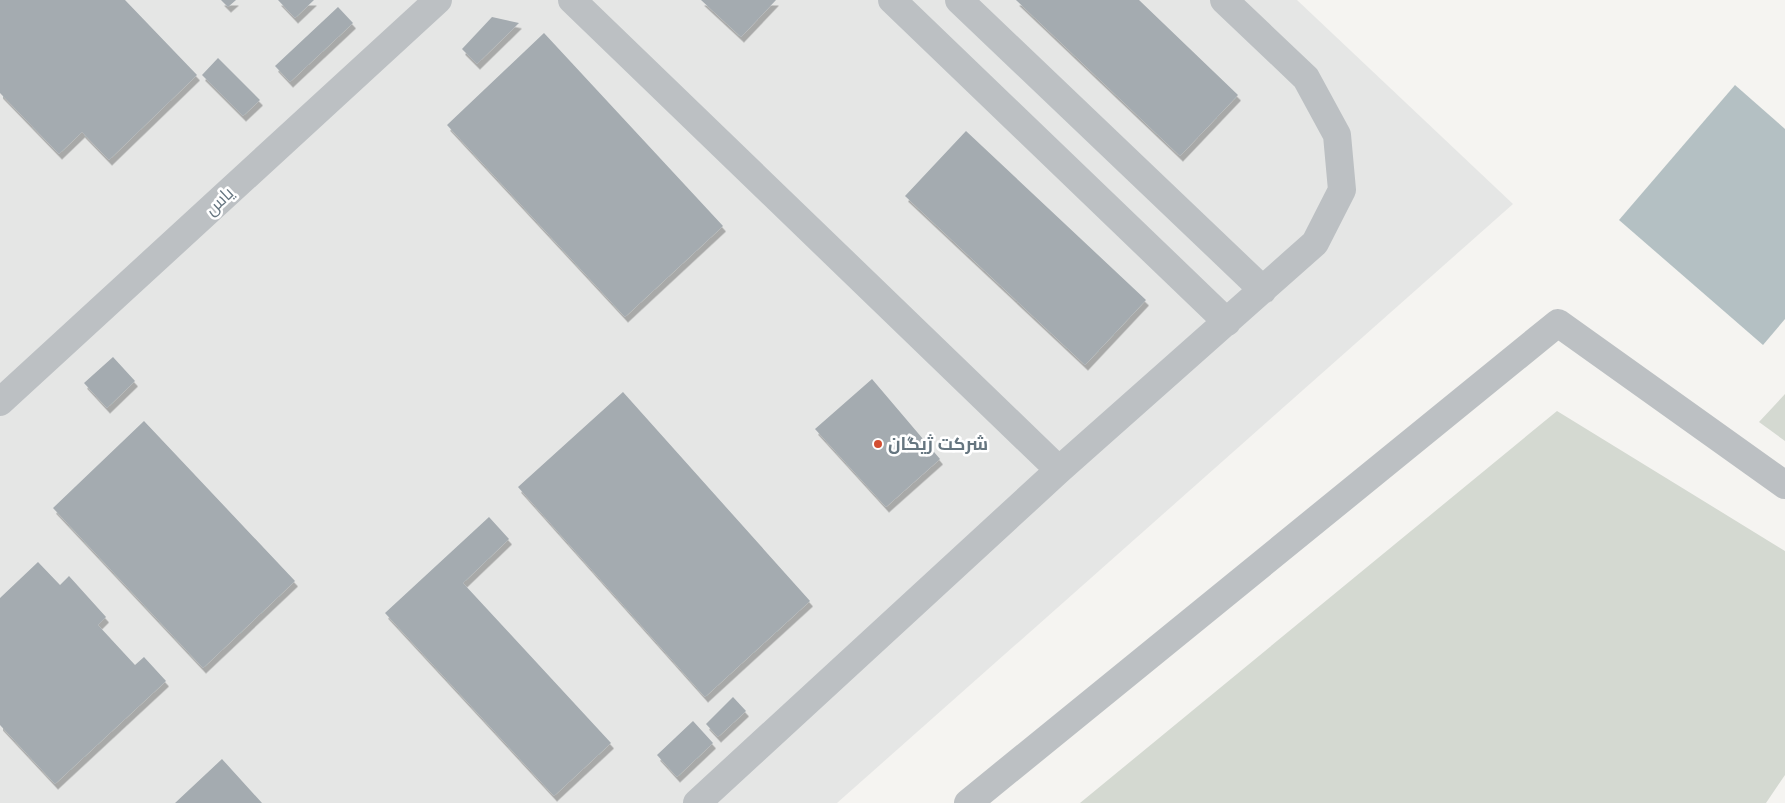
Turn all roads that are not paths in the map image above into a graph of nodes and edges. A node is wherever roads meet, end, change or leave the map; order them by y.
1 (438, 0) edge
2 (572, 0) edge
3 (892, 0) edge
4 (959, 0) edge
5 (1224, 0) edge
6 (1263, 290) junction
7 (1226, 322) junction
8 (0, 402) edge
9 (1059, 470) junction
10 (1785, 485) edge
11 (697, 803) edge
12 (968, 803) edge

1 - 8 street, یاس
2 - 9 street
3 - 7 street
4 - 6 street
5 - 6 street
6 - 7 street
7 - 9 street
9 - 11 street
10 - 12 street

